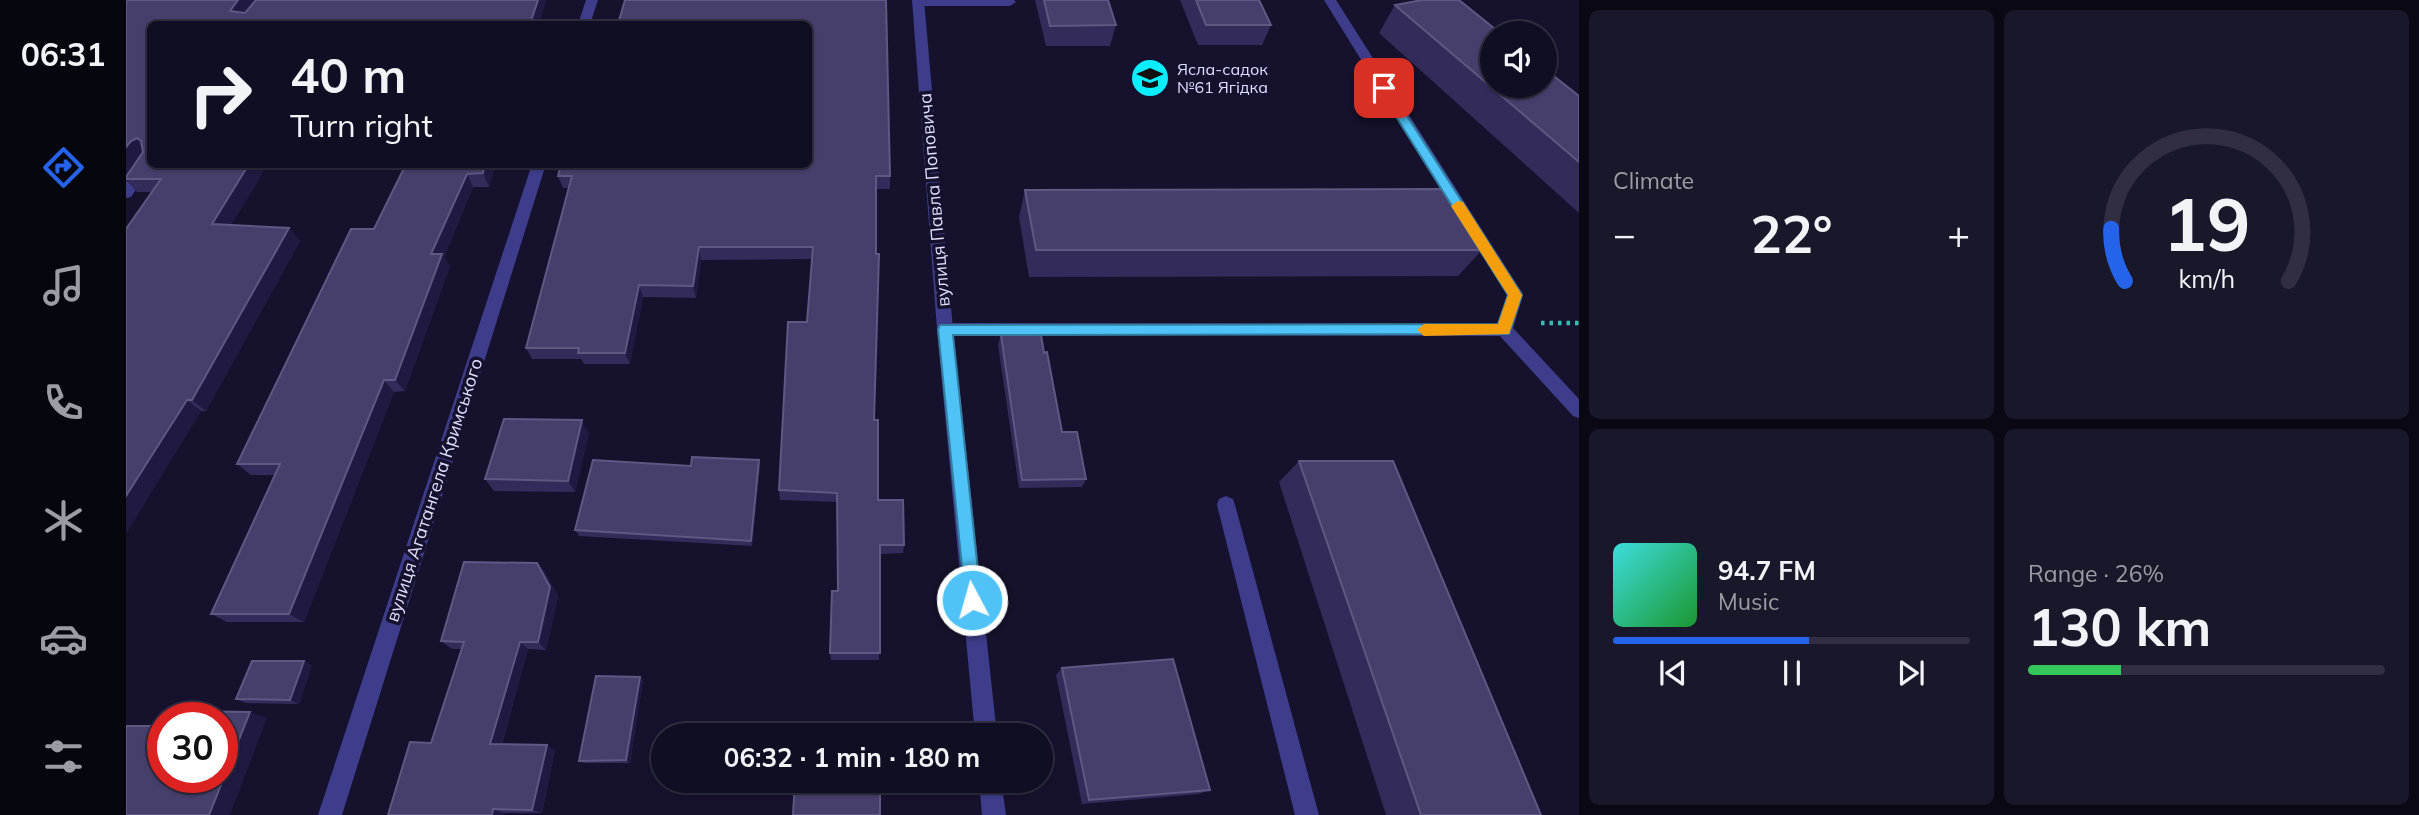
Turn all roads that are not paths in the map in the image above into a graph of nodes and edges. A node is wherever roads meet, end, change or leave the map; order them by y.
1 (592, 0) edge
2 (1330, 0) edge
3 (918, 1) edge
4 (1010, 2) dead end
5 (585, 21) edge
6 (147, 163) edge
7 (538, 168) edge
8 (126, 193) edge
9 (945, 329) junction
10 (1504, 330) junction
11 (1579, 411) edge
12 (1226, 505) dead end
13 (985, 723) edge
14 (991, 793) edge
15 (330, 815) edge
16 (994, 815) edge
17 (1307, 815) edge

1 - 5 street
2 - 10 street
3 - 4 street
3 - 9 street, вулиця Павла Поповича
6 - 8 street
7 - 15 street, вулиця Агатангела Кримського
9 - 10 street
9 - 13 street, вулиця Павла Поповича
10 - 11 street
12 - 17 street
14 - 16 street

